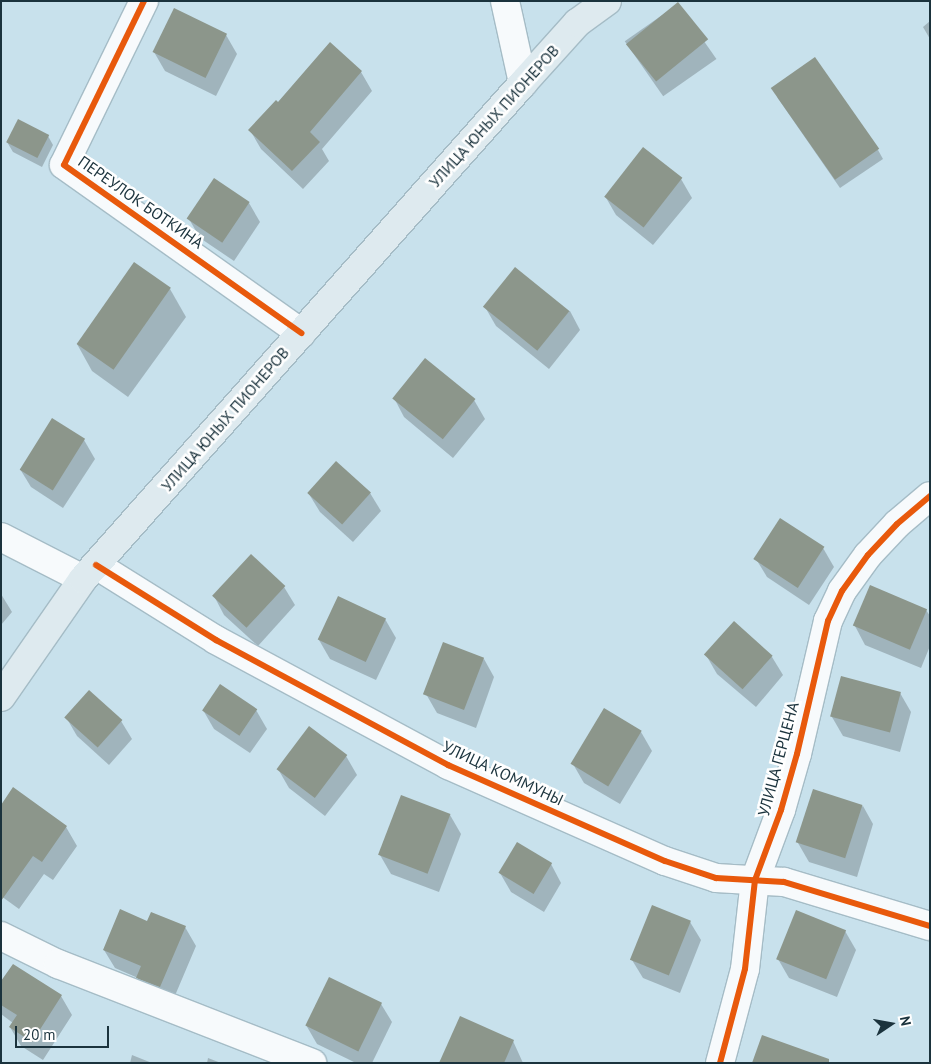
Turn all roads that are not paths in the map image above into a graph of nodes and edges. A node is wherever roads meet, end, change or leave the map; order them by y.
1 (144, 1) edge
2 (505, 1) edge
3 (607, 1) edge
4 (523, 83) junction
5 (301, 333) junction
6 (930, 496) edge
7 (1, 537) edge
8 (89, 572) junction
9 (1, 697) edge
10 (755, 880) junction
11 (930, 926) edge
12 (1, 936) edge
13 (312, 1063) edge
14 (720, 1063) edge

1 - 5 street, ПЕРЕУЛОК БОТКИНА
2 - 4 street
3 - 4 main road, УЛИЦА ЮНЫХ ПИОНЕРОВ
4 - 5 main road, УЛИЦА ЮНЫХ ПИОНЕРОВ
5 - 8 main road, УЛИЦА ЮНЫХ ПИОНЕРОВ
6 - 10 street, УЛИЦА ГЕРЦЕНА
7 - 8 street, УЛИЦА КОММУНЫ
8 - 9 main road, УЛИЦА ЮНЫХ ПИОНЕРОВ
8 - 10 street, УЛИЦА КОММУНЫ
10 - 11 street, УЛИЦА КОММУНЫ
10 - 14 street, УЛИЦА ГЕРЦЕНА
12 - 13 street

